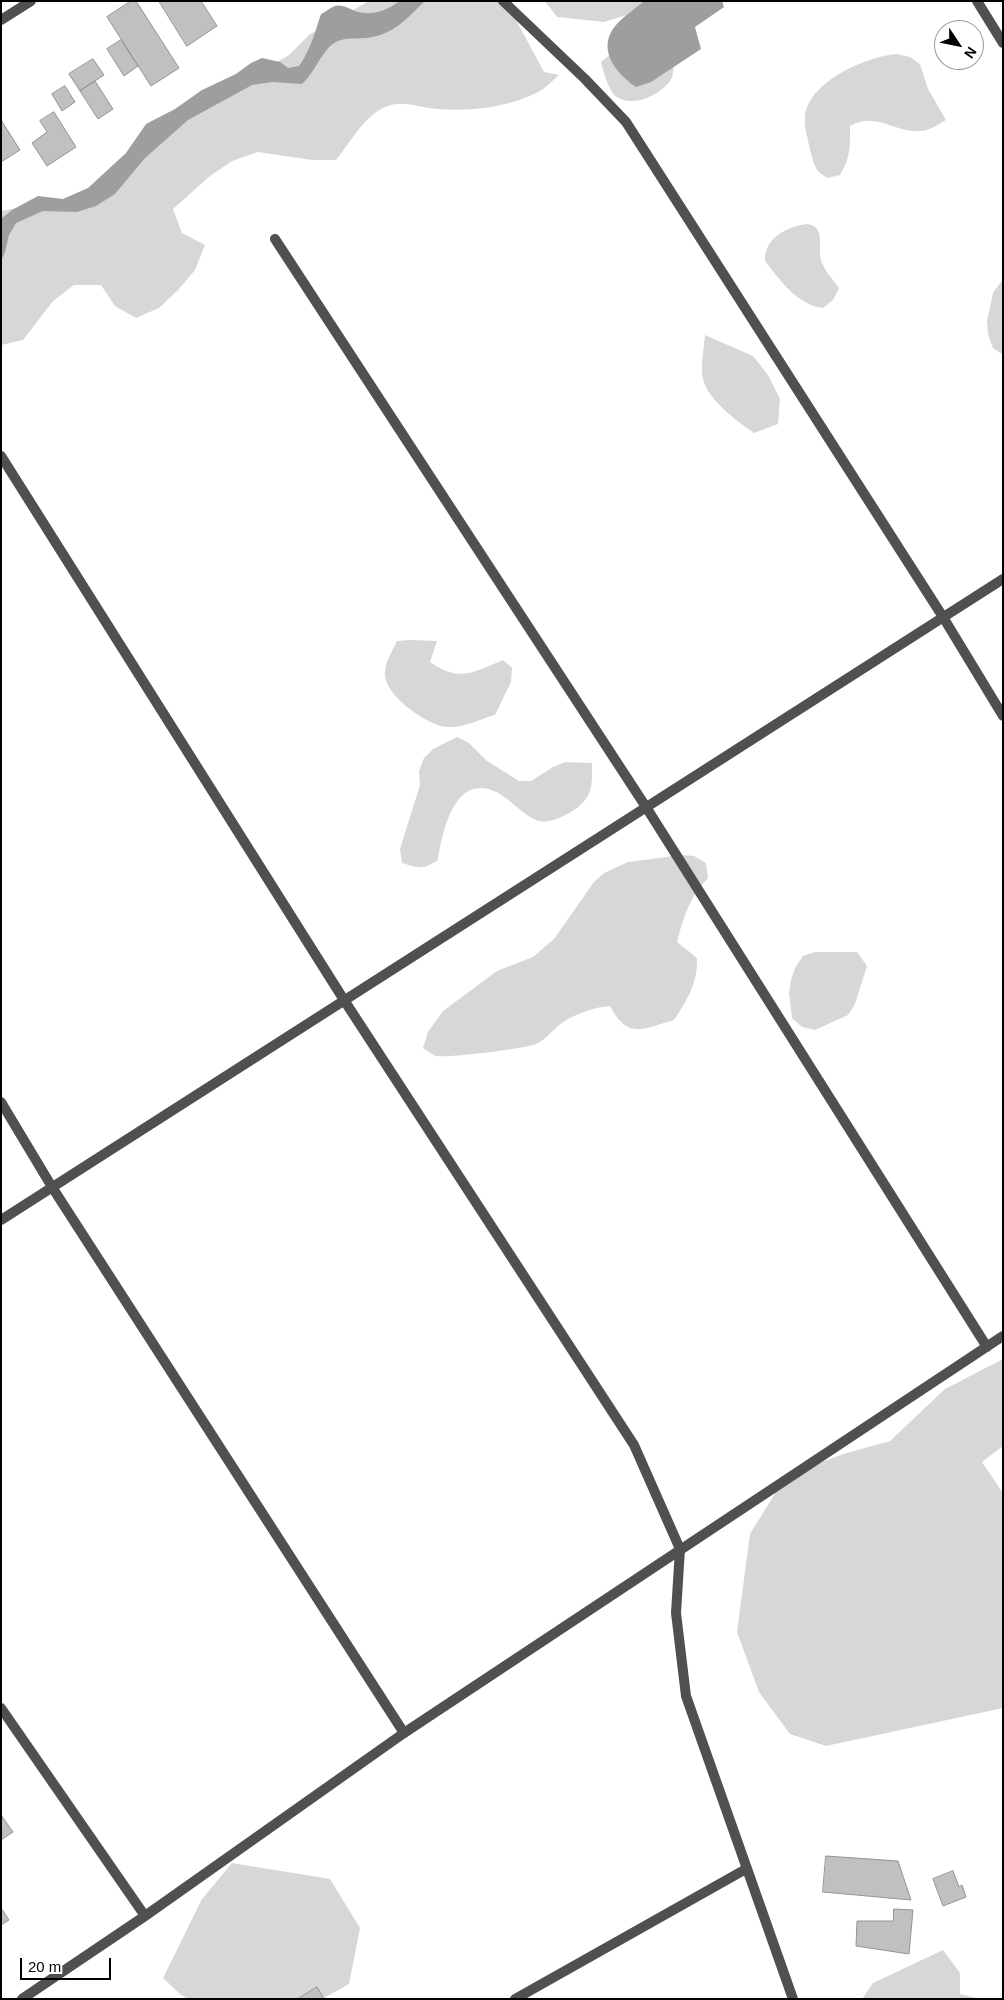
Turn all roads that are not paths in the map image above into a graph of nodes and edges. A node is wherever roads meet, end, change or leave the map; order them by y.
1 (31, 1) edge
2 (503, 1) edge
3 (977, 1) edge
4 (1, 20) edge
5 (1003, 43) edge
6 (275, 239) dead end
7 (1, 456) edge
8 (1003, 579) edge
9 (943, 617) junction
10 (1003, 716) edge
11 (646, 807) junction
12 (344, 1000) junction
13 (1, 1102) edge
14 (52, 1187) junction
15 (1, 1220) edge
16 (1003, 1336) edge
17 (988, 1346) junction
18 (680, 1549) junction
19 (1, 1708) edge
20 (404, 1733) junction
21 (746, 1868) junction
22 (145, 1916) junction
23 (22, 1999) edge
24 (515, 1999) edge
25 (793, 1999) edge

1 - 4 street
2 - 9 street
3 - 5 street
6 - 11 street
7 - 12 street
8 - 9 street
9 - 10 street
9 - 11 street
11 - 12 street
11 - 17 street
12 - 14 street
12 - 18 street
13 - 14 street
14 - 15 street
14 - 20 street
16 - 17 street
17 - 18 street
18 - 20 street
18 - 21 street
19 - 22 street
20 - 22 street
21 - 24 street
21 - 25 street
22 - 23 street

